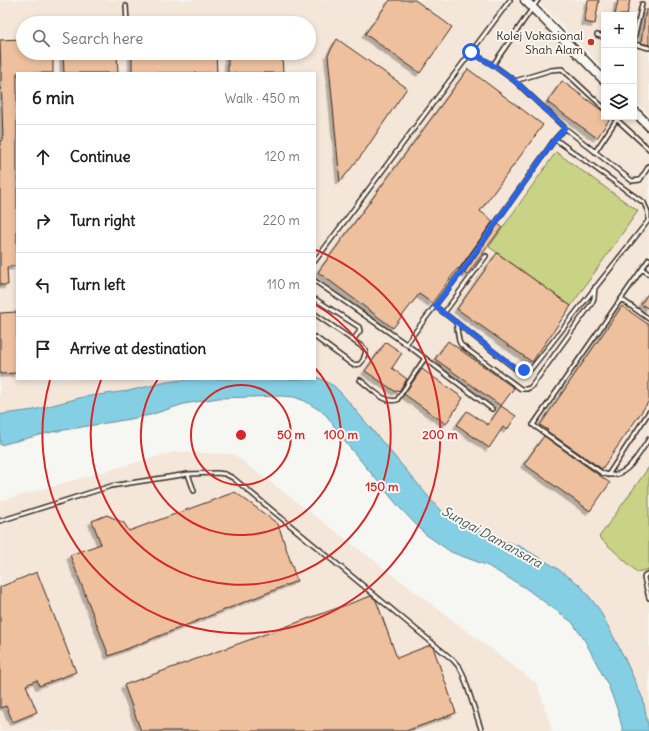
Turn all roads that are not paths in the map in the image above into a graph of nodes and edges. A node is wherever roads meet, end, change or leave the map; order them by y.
1 (510, 0) edge
2 (525, 0) edge
3 (538, 0) edge
4 (642, 4) dead end
5 (126, 6) dead end
6 (532, 8) junction
7 (127, 16) edge
8 (637, 26) edge
9 (597, 35) dead end
10 (601, 36) edge
11 (637, 45) edge
12 (649, 48) edge
13 (471, 52) junction
14 (493, 65) junction
15 (601, 77) edge
16 (515, 81) junction
17 (601, 105) edge
18 (637, 114) edge
19 (615, 120) edge
20 (618, 120) edge
21 (649, 126) edge
22 (565, 128) junction
23 (555, 139) junction
24 (649, 149) edge
25 (595, 152) junction
26 (649, 166) edge
27 (486, 256) dead end
28 (649, 259) edge
29 (316, 260) edge
30 (642, 269) junction
31 (649, 274) edge
32 (316, 282) edge
33 (595, 287) junction
34 (316, 299) edge
35 (621, 299) junction
36 (435, 306) junction
37 (444, 313) junction
38 (316, 315) edge
39 (649, 319) edge
40 (456, 322) junction
41 (316, 338) edge
42 (353, 340) junction
43 (406, 344) junction
44 (425, 358) junction
45 (360, 380) dead end
46 (492, 409) dead end
47 (649, 412) edge
48 (649, 439) edge
49 (188, 474) junction
50 (608, 475) junction
51 (194, 491) dead end
52 (0, 521) edge
53 (649, 572) edge
54 (649, 598) edge
55 (481, 729) dead end

1 - 13 lane
2 - 6 main road
3 - 6 lane
4 - 8 lane
5 - 7 lane
6 - 14 lane
6 - 15 main road
9 - 10 lane
11 - 12 lane
13 - 14 lane
13 - 29 lane
14 - 16 lane
16 - 17 lane
16 - 22 lane
18 - 21 main road
19 - 25 lane
20 - 24 lane
22 - 23 lane
22 - 25 lane
23 - 33 lane
23 - 36 lane
25 - 26 lane
27 - 37 lane
28 - 30 lane
30 - 31 lane
30 - 35 lane
32 - 43 lane
33 - 40 lane
33 - 40 lane
34 - 42 lane
35 - 39 lane
35 - 50 lane
36 - 37 lane
36 - 43 lane
37 - 40 lane
38 - 42 lane
41 - 42 lane
43 - 44 lane
44 - 45 lane
44 - 46 lane
47 - 50 lane
48 - 50 lane
49 - 51 lane
49 - 52 lane
49 - 55 lane
53 - 54 lane

